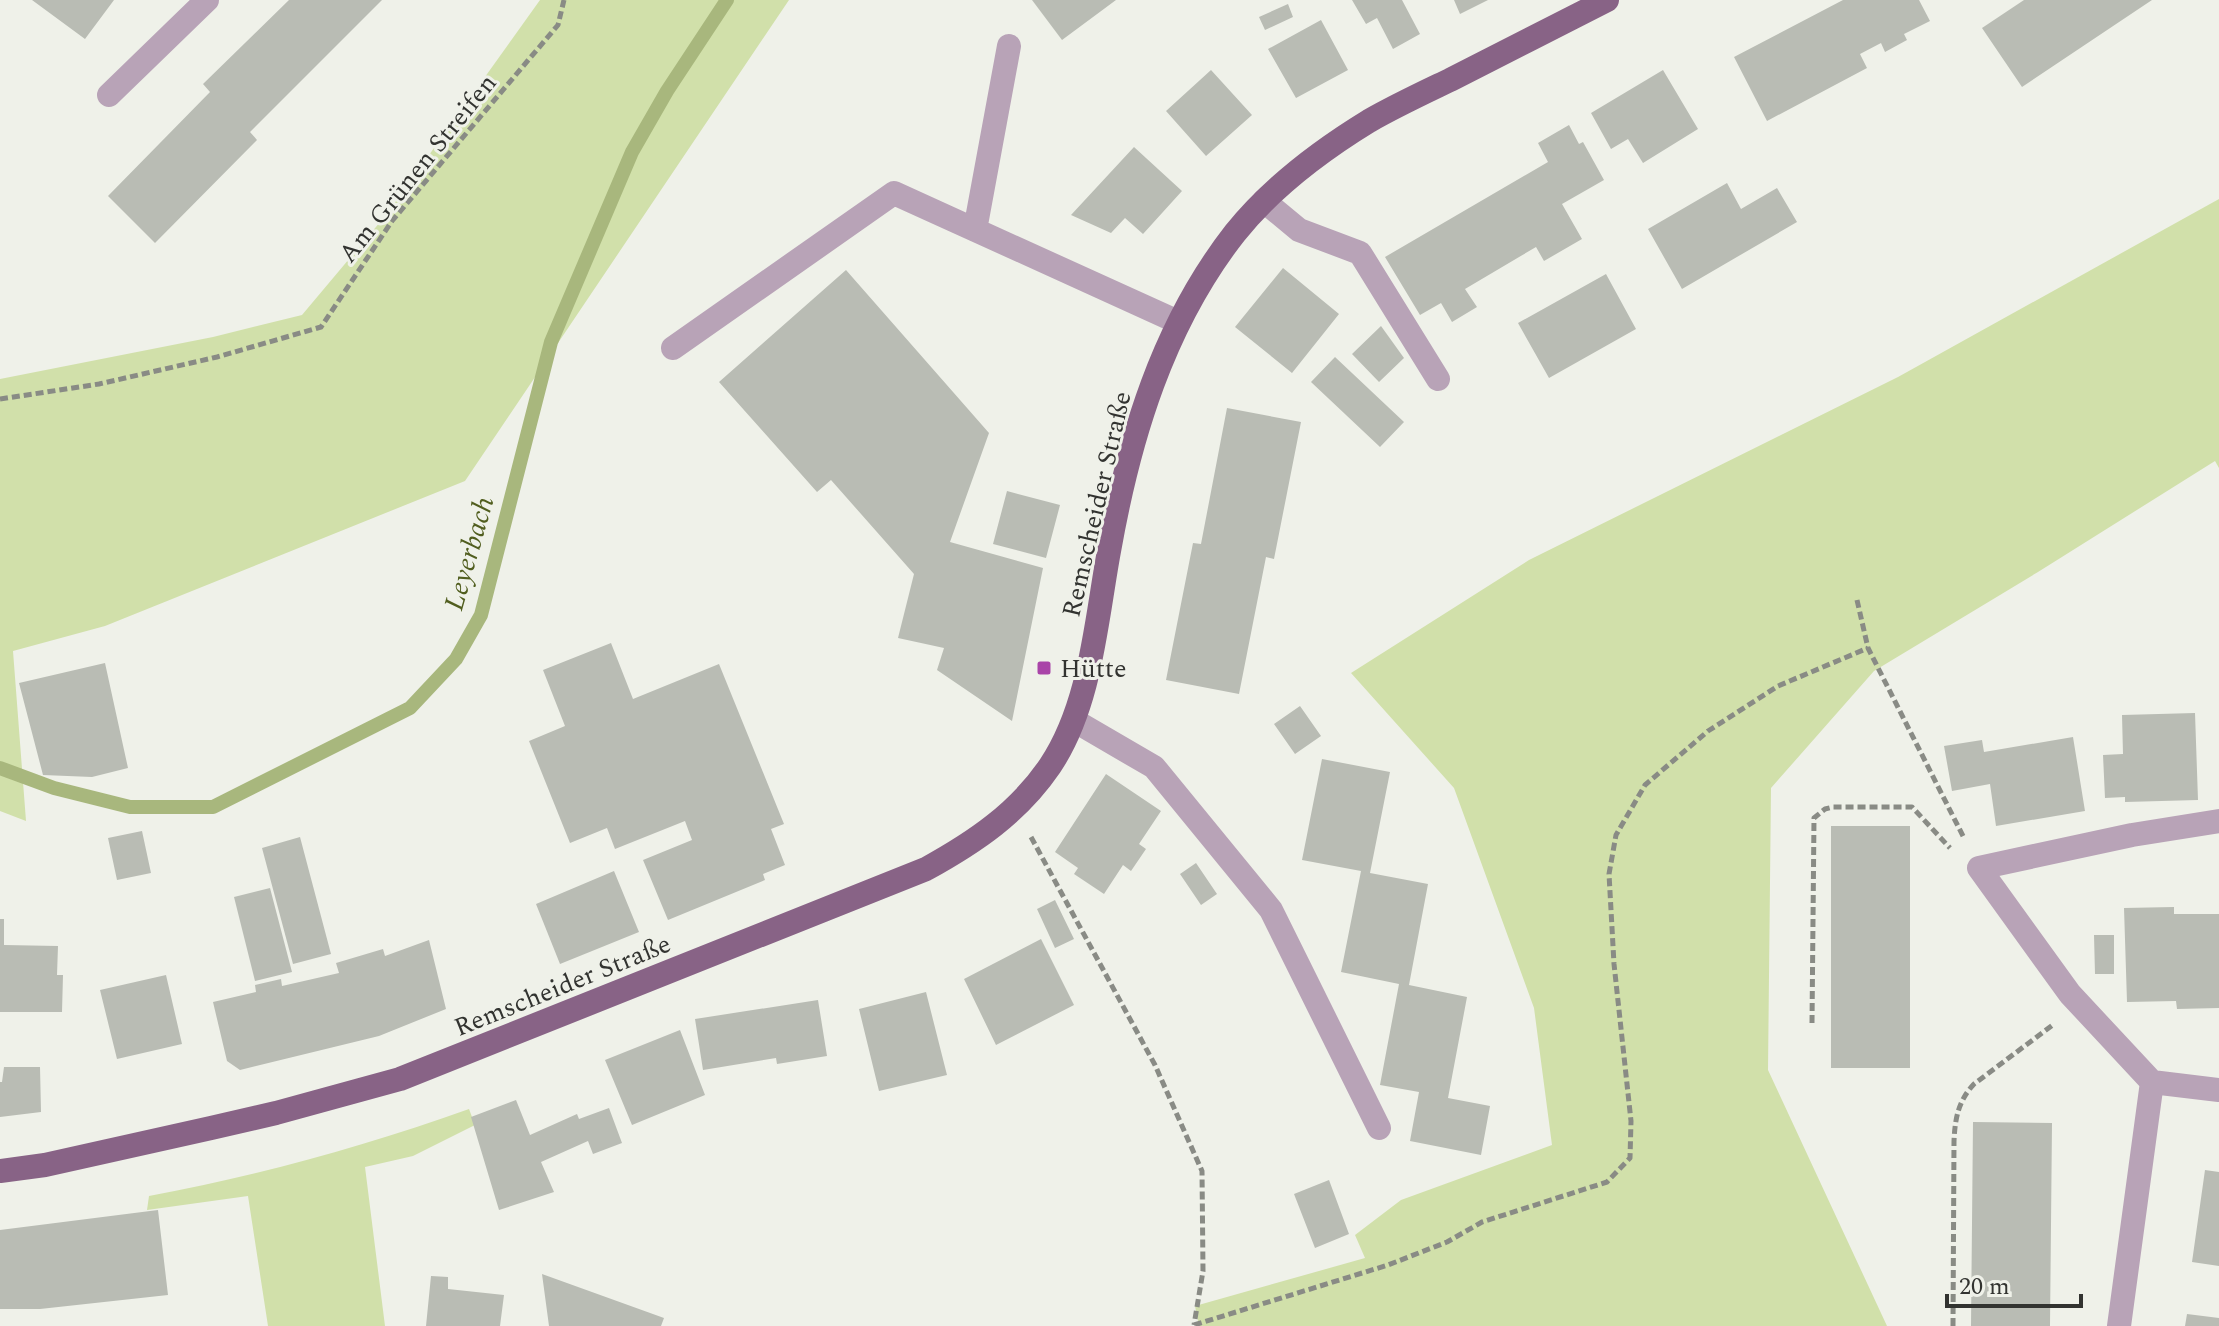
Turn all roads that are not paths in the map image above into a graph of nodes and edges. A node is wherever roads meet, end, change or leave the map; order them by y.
1 (207, 0) edge
2 (1607, 0) edge
3 (1009, 46) dead end
4 (109, 95) dead end
5 (1264, 201) junction
6 (975, 230) junction
7 (1178, 322) junction
8 (673, 348) dead end
9 (1438, 379) dead end
10 (1075, 721) junction
11 (2219, 821) edge
12 (2152, 1082) junction
13 (2219, 1090) edge
14 (1379, 1128) dead end
15 (0, 1171) edge
16 (2119, 1326) edge

1 - 4 street
2 - 5 main road, Remscheider Straße
3 - 6 street
5 - 7 main road, Remscheider Straße
5 - 9 street
6 - 7 street
6 - 8 street
7 - 10 main road, Remscheider Straße
10 - 14 street
10 - 15 main road, Remscheider Straße
11 - 12 street
12 - 13 street
12 - 16 street

